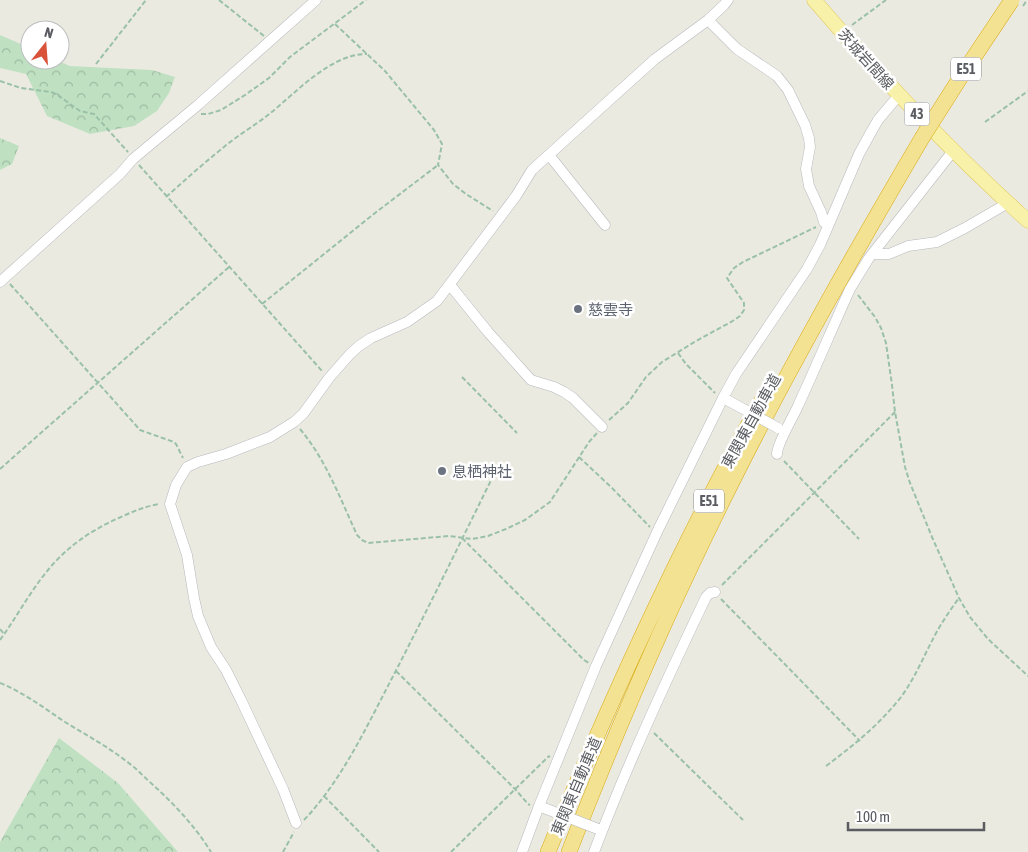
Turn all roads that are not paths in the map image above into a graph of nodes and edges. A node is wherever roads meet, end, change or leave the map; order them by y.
1 (316, 0) edge
2 (728, 0) edge
3 (814, 0) edge
4 (1012, 0) edge
5 (708, 20) junction
6 (899, 94) junction
7 (953, 151) junction
8 (549, 155) junction
9 (905, 168) junction
10 (1008, 203) junction
11 (1028, 221) edge
12 (826, 224) junction
13 (605, 225) dead end
14 (872, 254) junction
15 (2, 280) edge
16 (450, 285) junction
17 (725, 399) junction
18 (602, 427) road end
19 (782, 429) junction
20 (777, 454) road end
21 (715, 592) road end
22 (542, 807) junction
23 (296, 823) road end
24 (600, 829) junction
25 (522, 852) edge
26 (548, 852) edge
27 (569, 852) edge
28 (594, 852) edge

1 - 15 street
2 - 5 street
3 - 6 main road, 茨城岩間線 / 43
4 - 9 highway, 東関東自動車道 / E51, bridge
5 - 8 street
5 - 12 street
6 - 7 main road, 茨城岩間線 / 43
6 - 12 street
7 - 10 main road, 茨城岩間線 / 43
7 - 14 street
8 - 13 street
8 - 16 street
9 - 26 highway, 東関東自動車道 / E51
9 - 27 highway, 東関東自動車道 / E51
10 - 11 main road, 茨城岩間線 / 43
10 - 14 street
12 - 17 street
14 - 19 street
16 - 18 street
16 - 23 street
17 - 19 street, bridge
17 - 22 street
19 - 20 street
21 - 24 street
22 - 24 street, bridge
22 - 25 street
24 - 28 street

